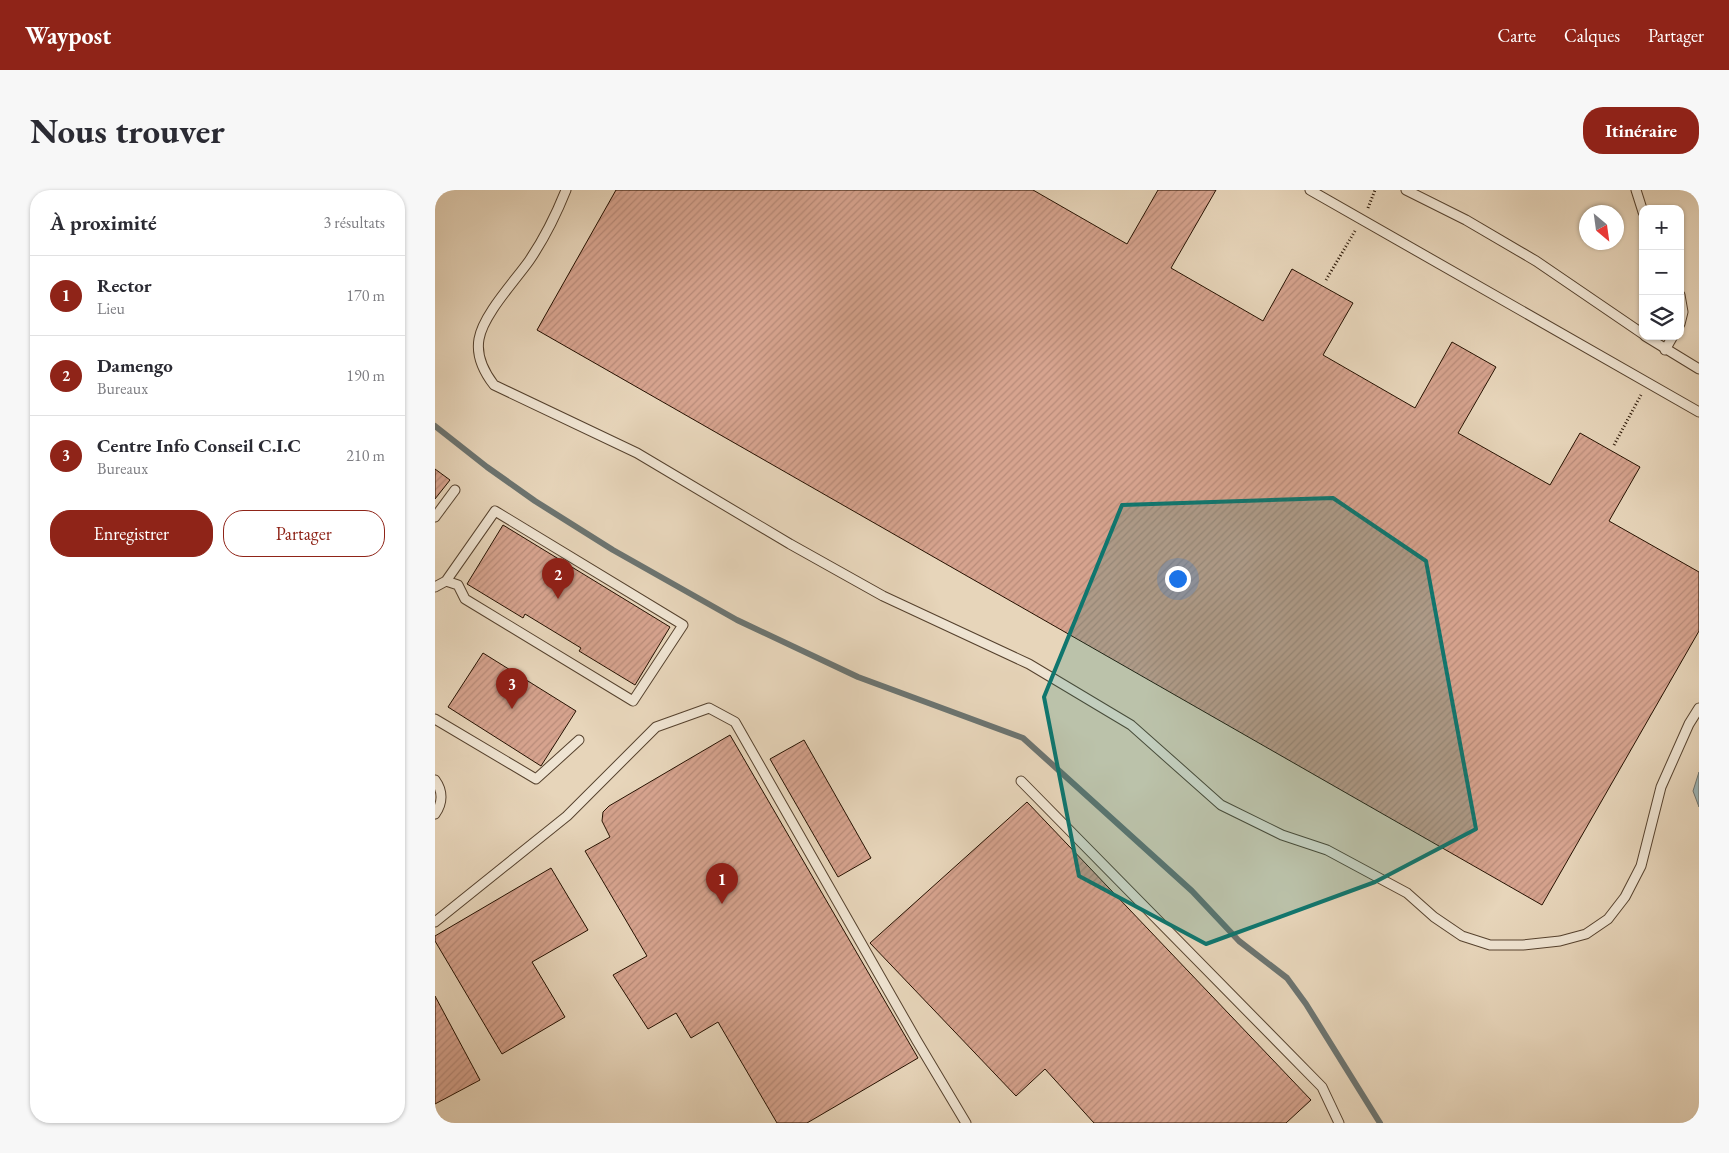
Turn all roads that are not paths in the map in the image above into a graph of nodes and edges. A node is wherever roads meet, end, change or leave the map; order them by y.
1 (567, 190) edge
2 (1310, 190) edge
3 (1406, 190) edge
4 (1636, 190) edge
5 (1641, 205) edge
6 (1639, 332) edge
7 (1651, 340) edge
8 (1671, 340) edge
9 (1665, 350) junction
10 (1699, 369) edge
11 (1699, 412) edge
12 (455, 490) dead end
13 (435, 517) edge
14 (446, 581) junction
15 (435, 587) edge
16 (1699, 708) edge
17 (435, 719) edge
18 (579, 740) dead end
19 (435, 780) edge
20 (1021, 781) dead end
21 (435, 814) edge
22 (435, 922) edge
23 (966, 1123) edge
24 (1339, 1123) edge

1 - 16 lane
2 - 11 lane
3 - 6 lane
4 - 5 lane
7 - 9 lane
8 - 9 lane
9 - 10 lane
12 - 13 lane
14 - 14 lane
14 - 15 lane
17 - 18 lane
19 - 21 lane
20 - 24 lane
22 - 23 lane

